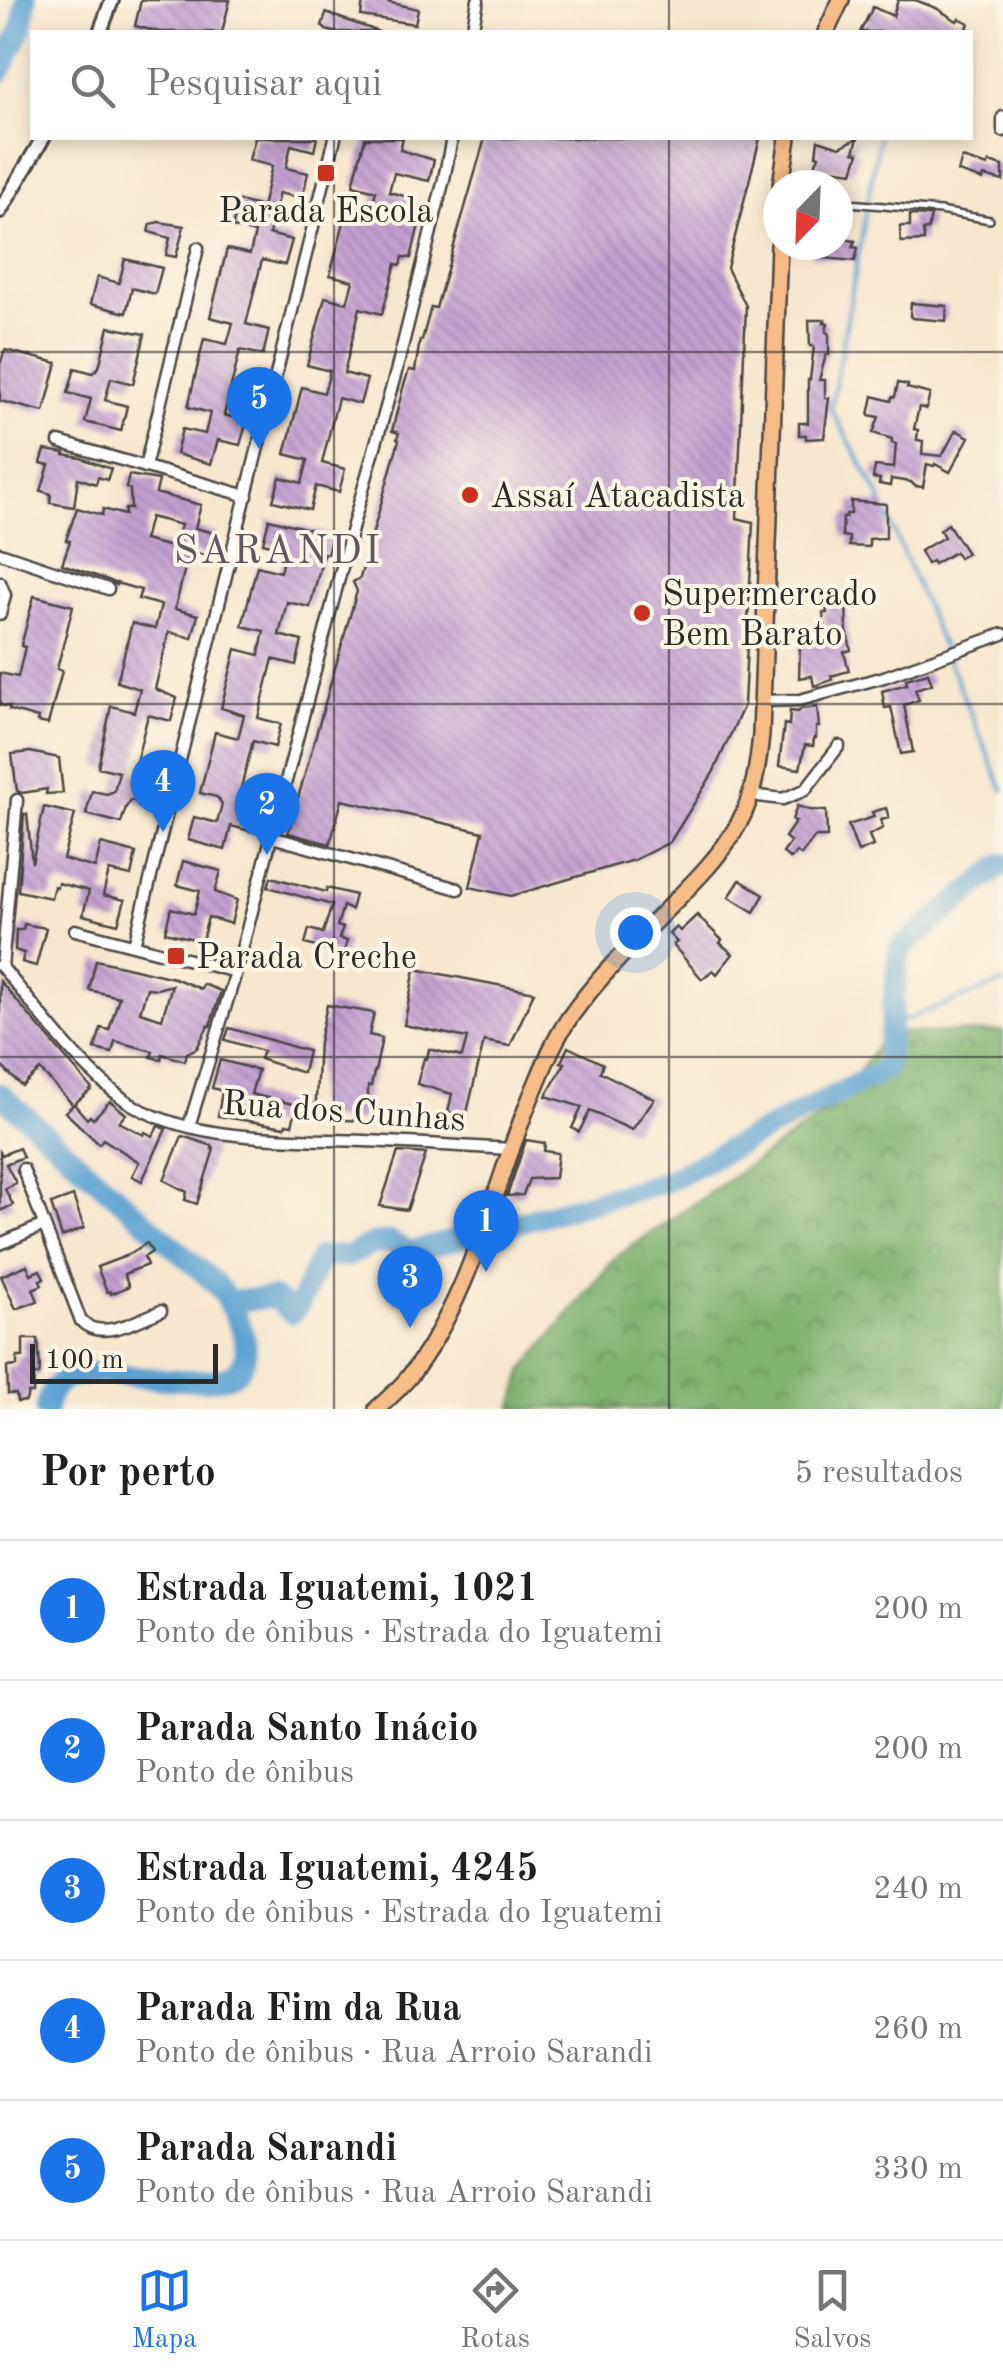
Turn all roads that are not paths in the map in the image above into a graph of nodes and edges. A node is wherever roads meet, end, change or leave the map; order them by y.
1 (112, 0) edge
2 (478, 0) edge
3 (841, 0) edge
4 (101, 30) edge
5 (472, 30) edge
6 (827, 30) edge
7 (1003, 117) edge
8 (1002, 130) edge
9 (42, 140) edge
10 (335, 140) edge
11 (452, 140) edge
12 (788, 140) edge
13 (784, 170) edge
14 (853, 203) edge
15 (0, 211) edge
16 (990, 220) dead end
17 (198, 248) dead end
18 (778, 260) edge
19 (59, 442) dead end
20 (145, 467) junction
21 (247, 496) junction
22 (0, 553) edge
23 (0, 582) edge
24 (108, 588) dead end
25 (0, 614) edge
26 (1003, 634) edge
27 (762, 701) junction
28 (839, 746) dead end
29 (750, 795) junction
30 (17, 800) dead end
31 (272, 837) junction
32 (458, 889) dead end
33 (75, 930) dead end
34 (134, 945) junction
35 (1, 966) edge
36 (236, 972) junction
37 (189, 1126) junction
38 (510, 1148) junction
39 (23, 1169) dead end
40 (44, 1225) junction
41 (0, 1244) edge
42 (161, 1312) dead end
43 (377, 1409) edge

1 - 4 street
2 - 5 street
3 - 6 main road
7 - 8 street
9 - 15 street
10 - 21 street
11 - 31 street
12 - 13 main road
14 - 16 lane
17 - 20 street
18 - 27 main road
19 - 20 street
20 - 21 street
21 - 34 street
22 - 24 street
23 - 25 street
26 - 27 street
27 - 29 main road
28 - 29 street
29 - 38 main road
30 - 35 street
31 - 32 street
31 - 36 street
33 - 34 street
34 - 36 street
35 - 37 street, Rua dos Cunhas
36 - 37 street
37 - 38 street, Rua dos Cunhas
38 - 43 main road
39 - 40 street
40 - 41 street
40 - 42 street

